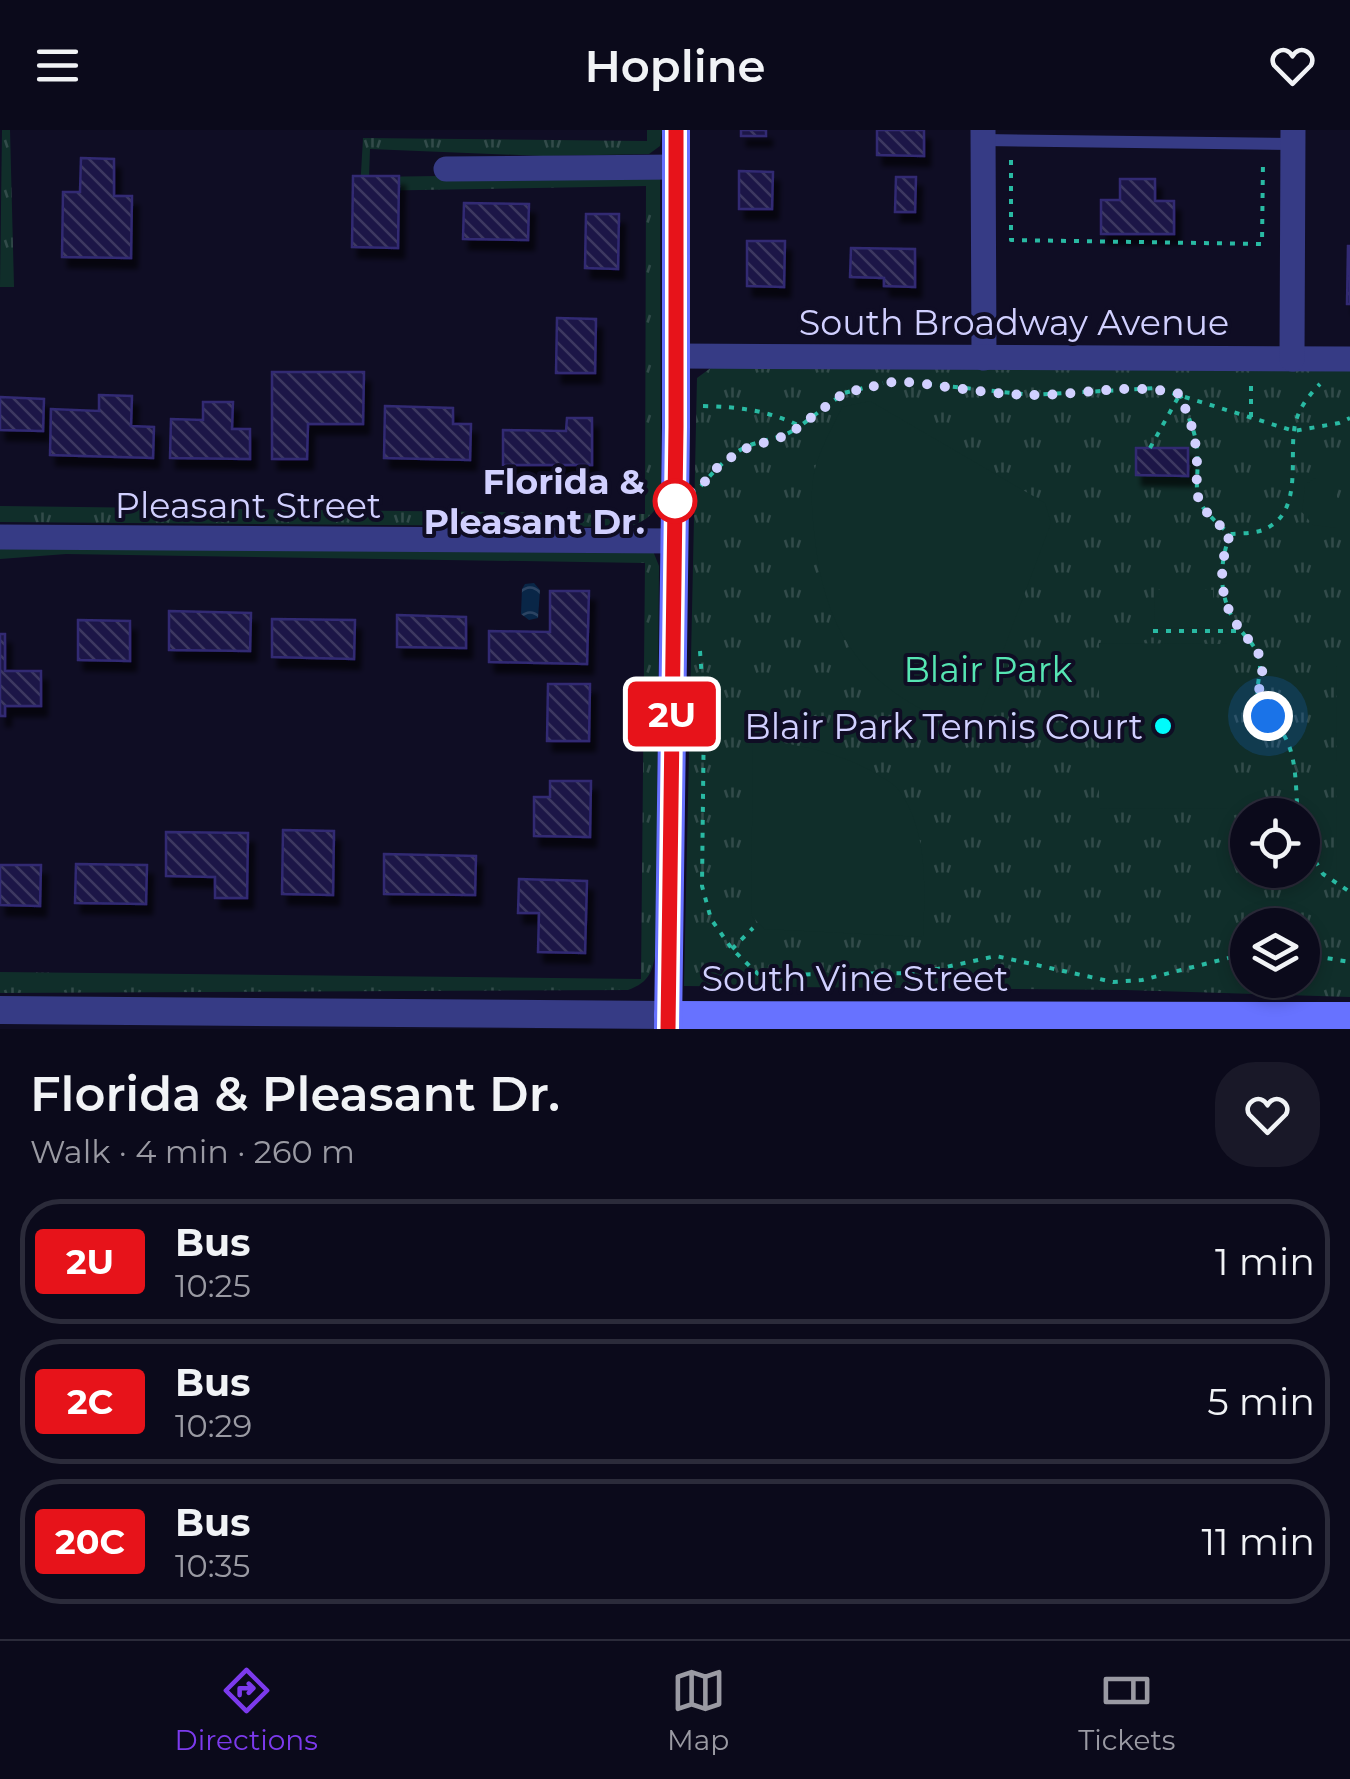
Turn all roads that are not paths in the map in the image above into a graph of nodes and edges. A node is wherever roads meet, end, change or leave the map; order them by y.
1 (676, 130) edge
2 (983, 135) edge
3 (1293, 137) edge
4 (676, 167) junction
5 (446, 168) dead end
6 (677, 356) junction
7 (984, 358) junction
8 (1292, 359) junction
9 (1350, 359) edge
10 (0, 537) edge
11 (675, 542) junction
12 (0, 1010) edge
13 (1350, 1016) edge
14 (294, 1021) edge
15 (668, 1022) edge

1 - 4 main road
2 - 3 lane
2 - 7 street
3 - 8 street
4 - 5 street
4 - 6 main road
6 - 7 street, South Broadway Avenue
6 - 11 main road
7 - 8 street, South Broadway Avenue
8 - 9 street, South Broadway Avenue
10 - 11 street, Pleasant Street
11 - 15 main road
12 - 14 street, South Vine Street
13 - 15 main road, South Vine Street
14 - 15 street, South Vine Street

